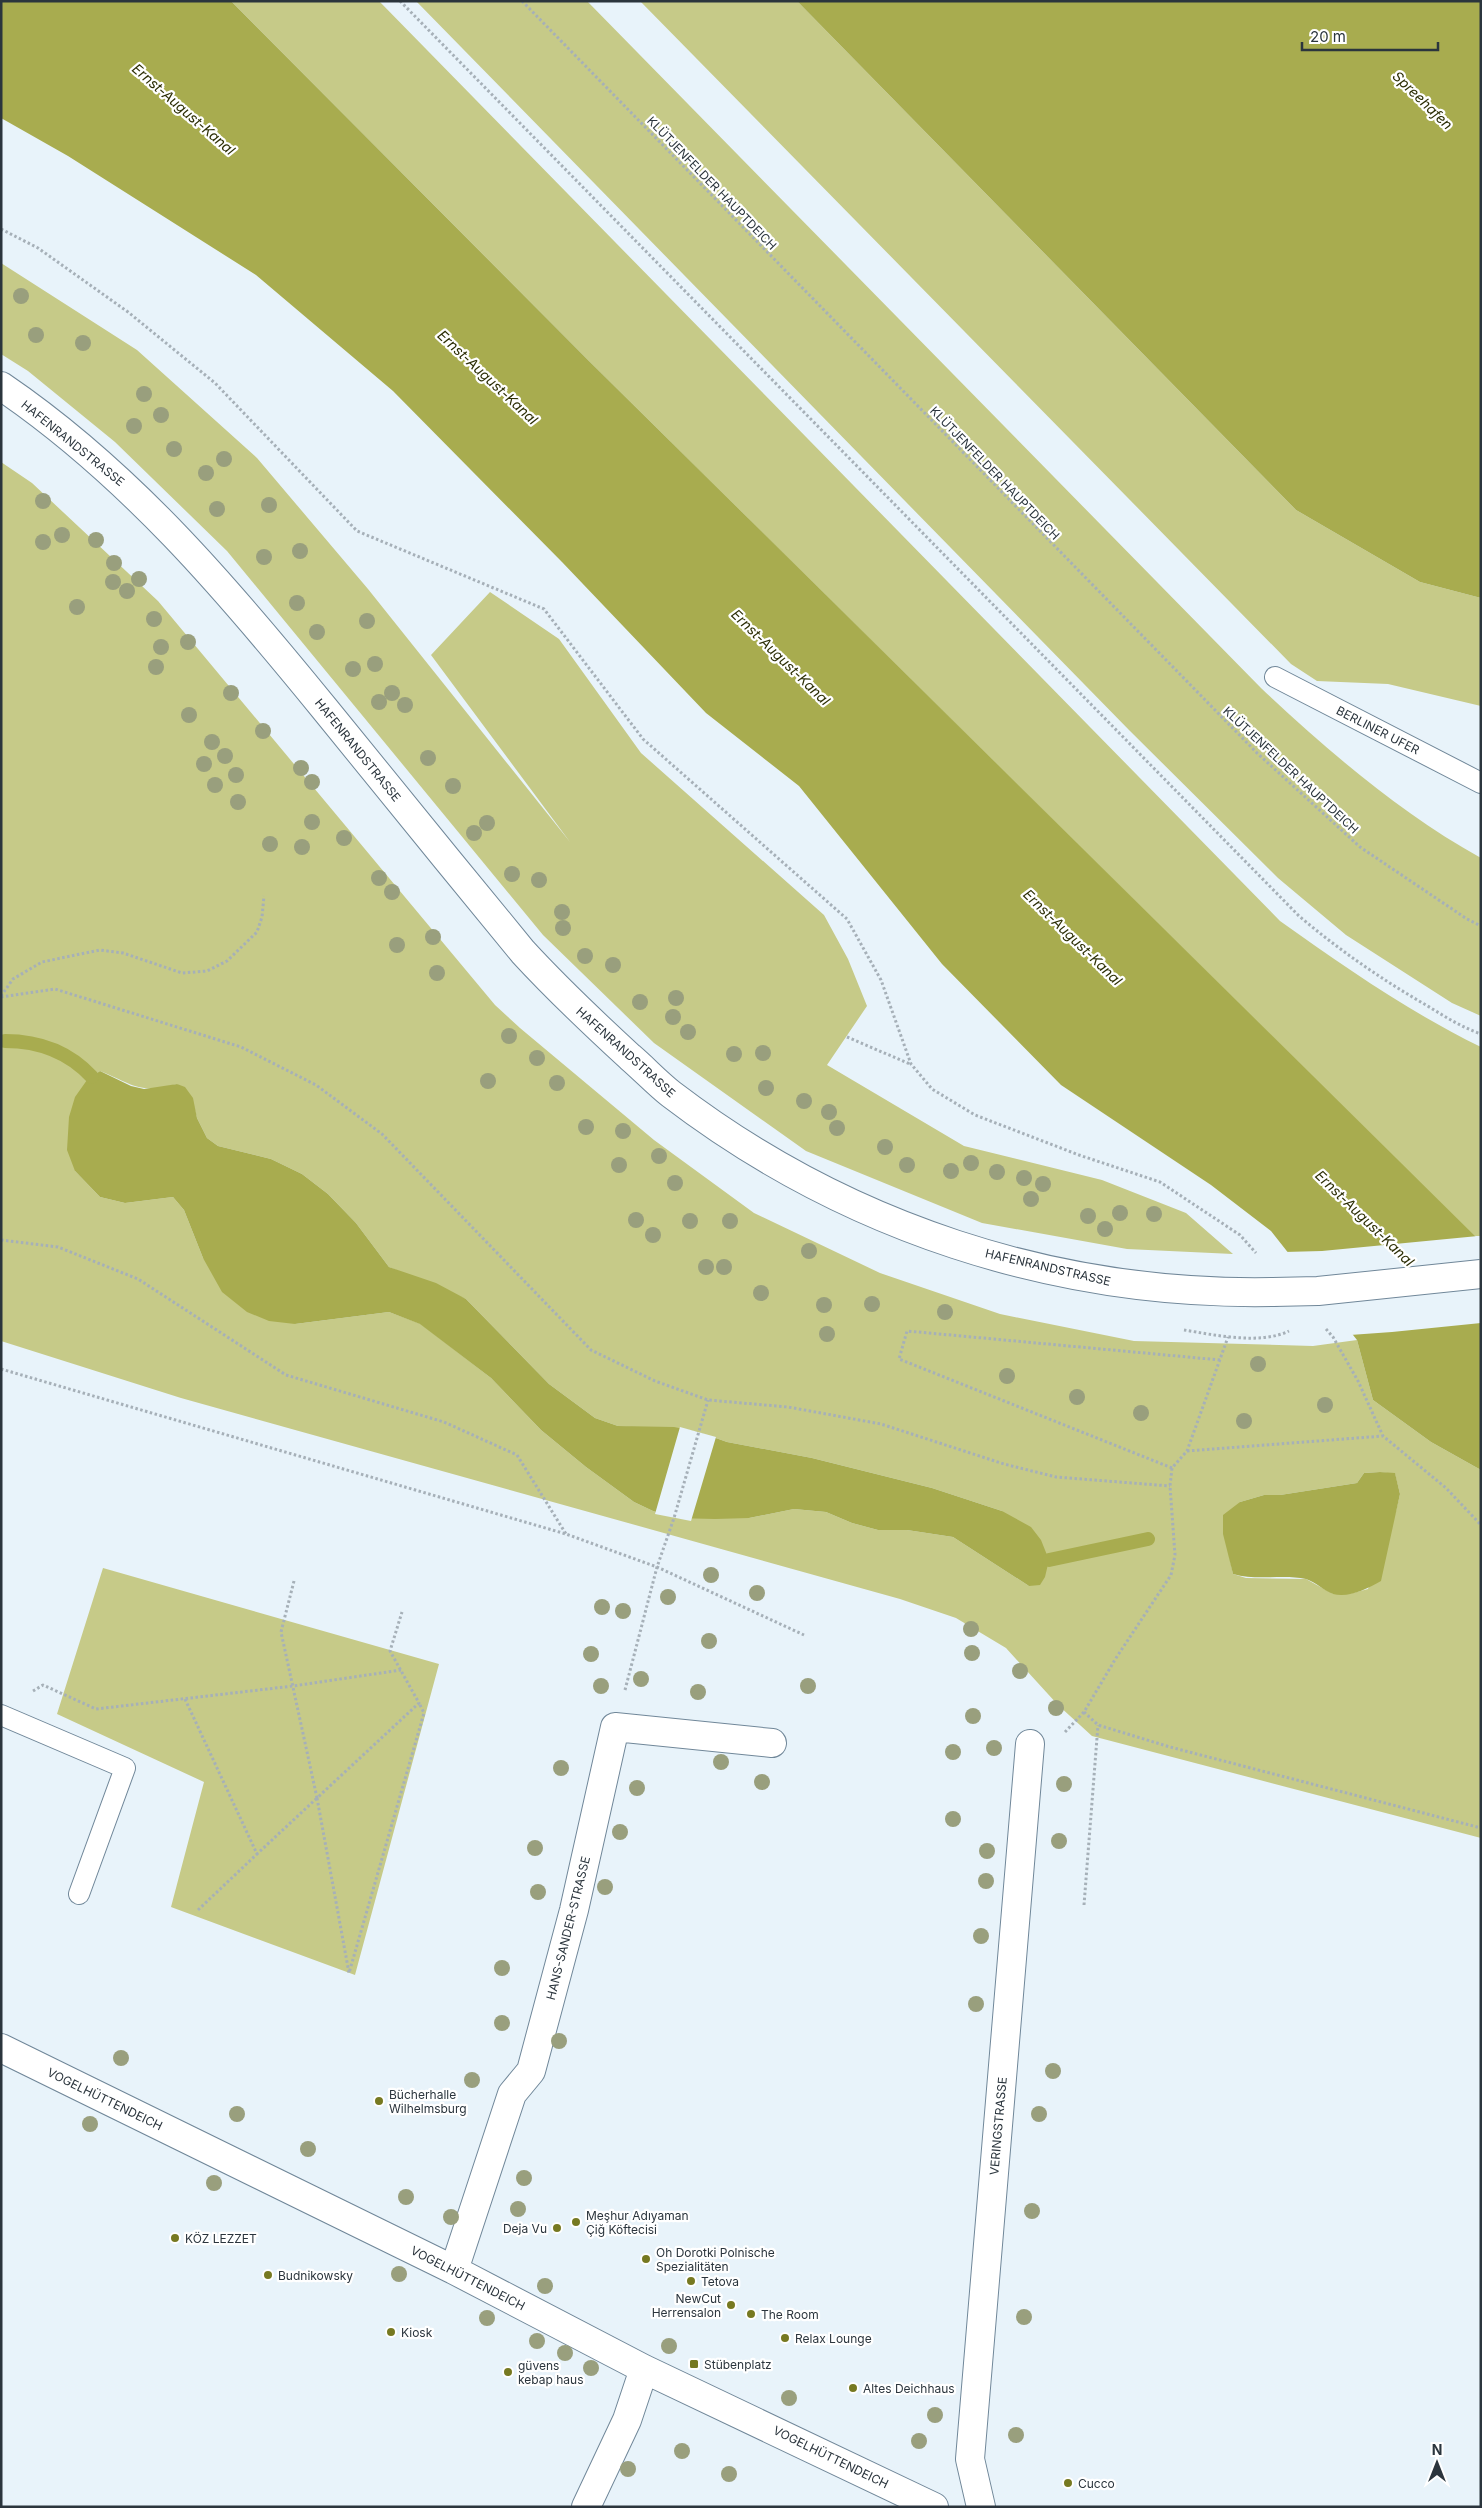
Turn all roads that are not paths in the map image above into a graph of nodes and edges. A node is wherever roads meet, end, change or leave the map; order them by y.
1 (1, 386) edge
2 (1275, 677) dead end
3 (1481, 783) edge
4 (1481, 1274) edge
5 (1, 1715) edge
6 (772, 1743) dead end
7 (1030, 1744) dead end
8 (79, 1894) dead end
9 (1, 2048) edge
10 (454, 2270) junction
11 (644, 2369) junction
12 (586, 2507) edge
13 (934, 2507) edge
14 (981, 2507) edge

1 - 4 street, HAFENRANDSTRASSE, bridge
2 - 3 lane, BERLINER UFER
5 - 8 lane
6 - 10 street, HANS-SANDER-STRASSE
7 - 14 street, VERINGSTRASSE
9 - 10 street, VOGELHÜTTENDEICH
10 - 11 street, VOGELHÜTTENDEICH
11 - 12 street
11 - 13 street, VOGELHÜTTENDEICH

